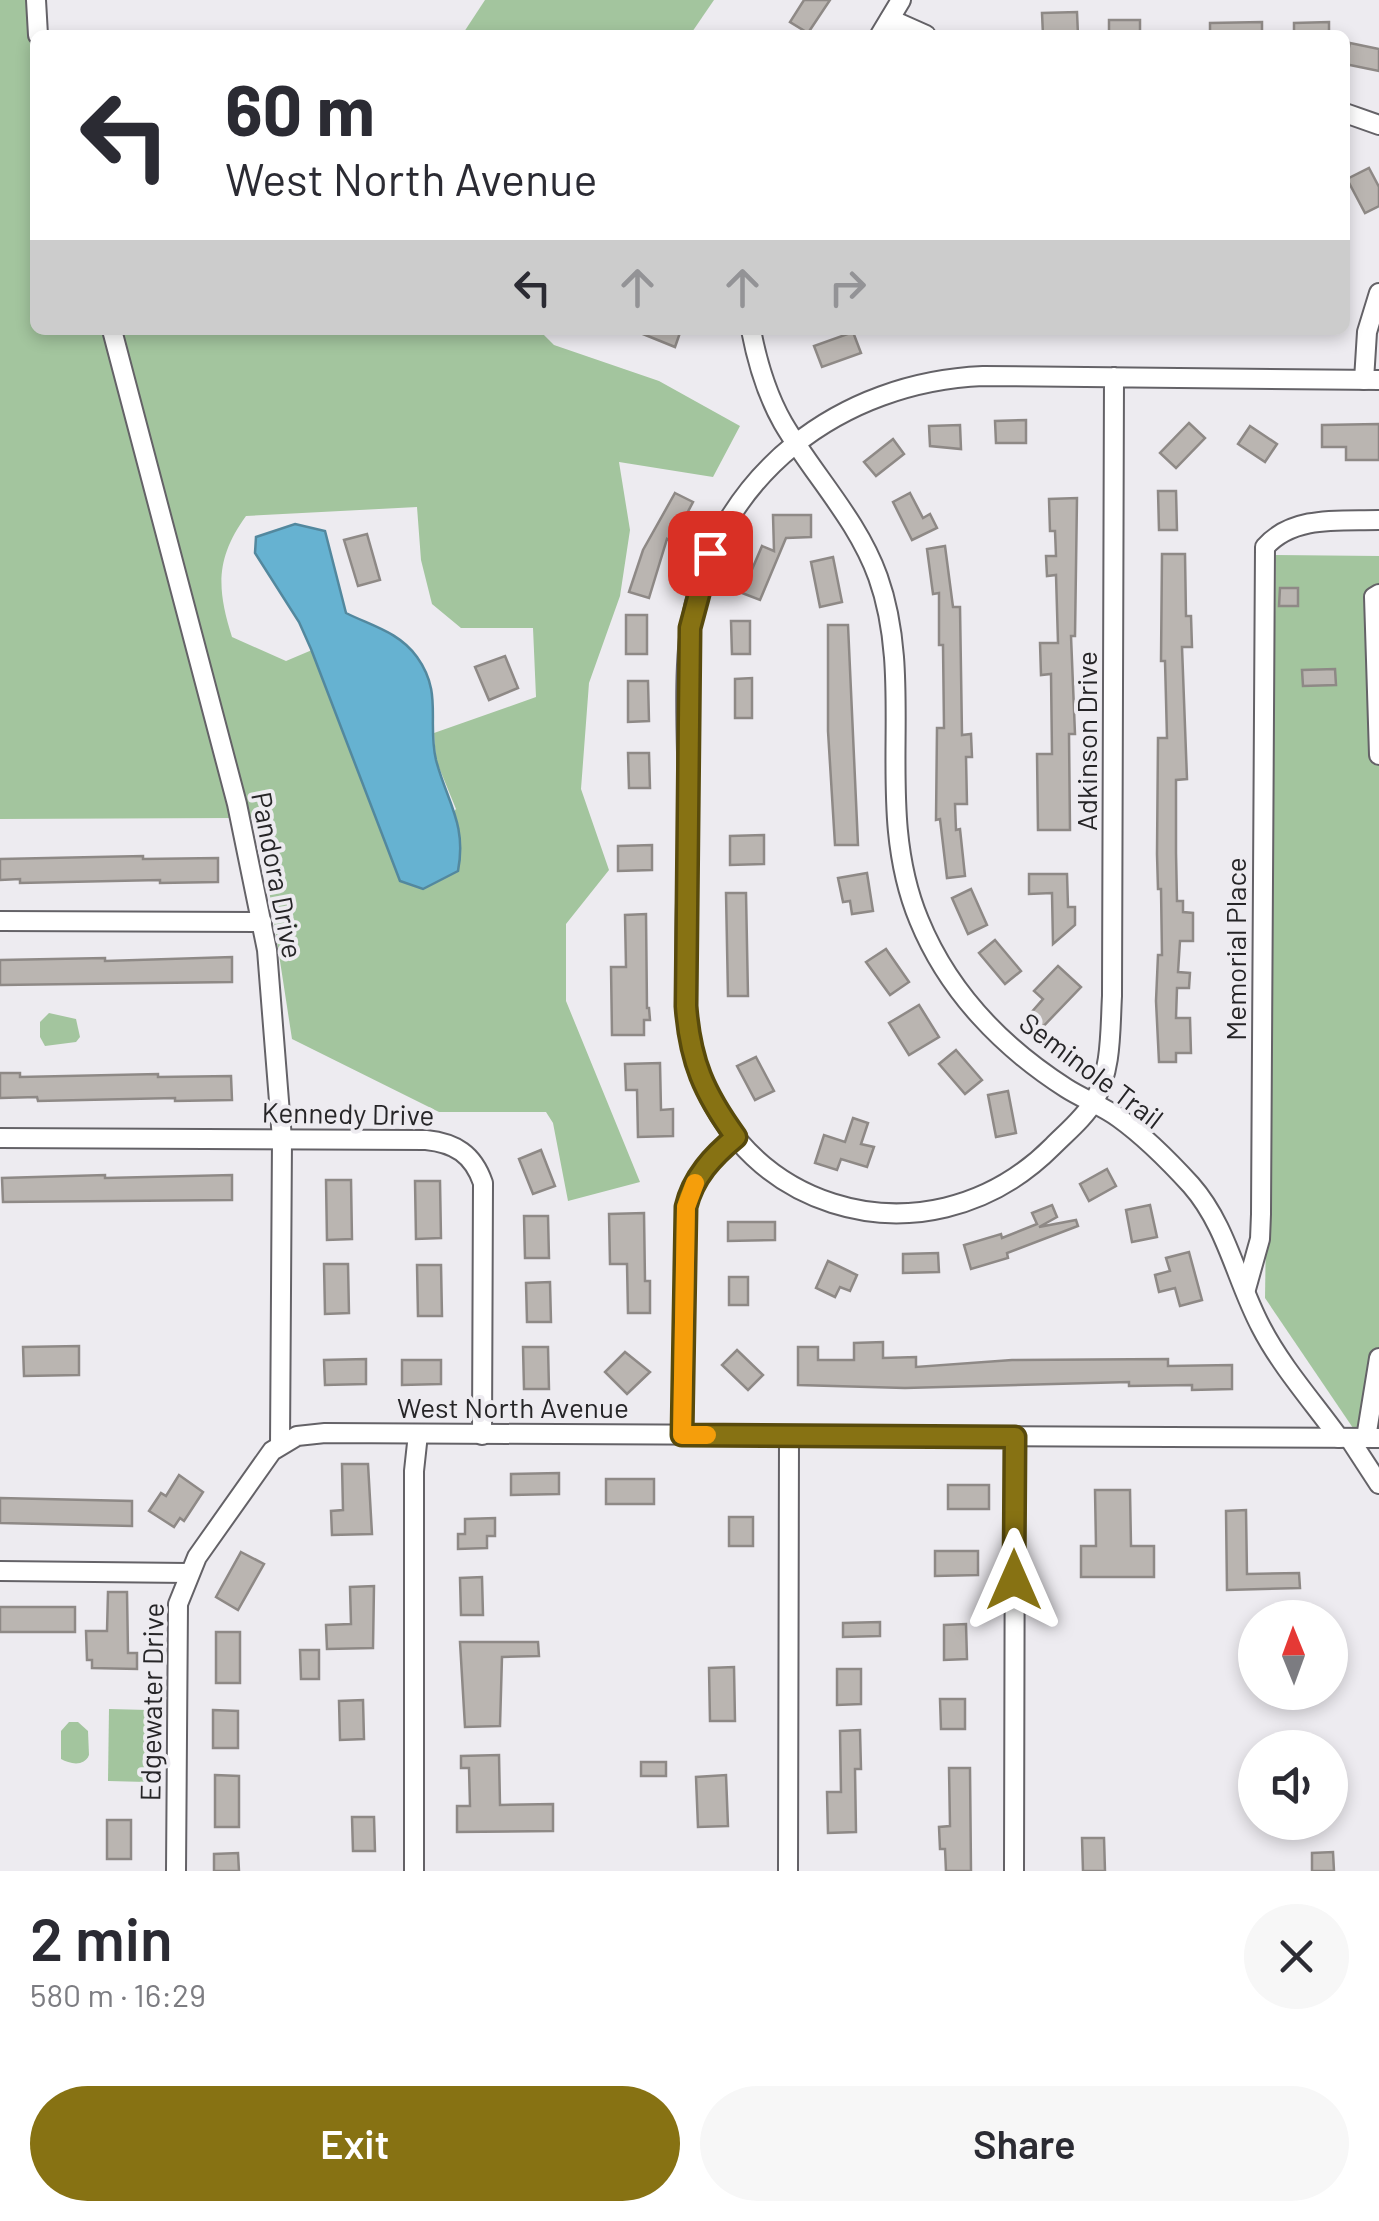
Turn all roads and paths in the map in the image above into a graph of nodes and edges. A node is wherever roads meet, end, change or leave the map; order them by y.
1 (36, 0) edge
2 (902, 0) edge
3 (885, 27) edge
4 (38, 30) edge
5 (1350, 114) edge
6 (1379, 126) edge
7 (1379, 293) edge
8 (113, 335) edge
9 (753, 335) edge
10 (1114, 378) junction
11 (1371, 380) edge
12 (796, 442) junction
13 (1379, 520) edge
14 (1379, 594) edge
15 (1379, 754) edge
16 (0, 921) edge
17 (262, 922) junction
18 (1094, 1103) junction
19 (736, 1137) junction
20 (0, 1138) edge
21 (282, 1138) junction
22 (1246, 1290) junction
23 (1379, 1358) edge
24 (418, 1434) junction
25 (482, 1435) junction
26 (682, 1435) junction
27 (789, 1436) junction
28 (1015, 1437) junction
29 (1358, 1438) edge
30 (280, 1445) junction
31 (1379, 1484) edge
32 (0, 1571) edge
33 (188, 1573) junction
34 (176, 1871) edge
35 (414, 1871) edge
36 (788, 1871) edge
37 (1014, 1871) edge

1 - 4 street
2 - 3 street
5 - 6 street
7 - 11 street
8 - 17 street, Pandora Drive
9 - 12 street, Seminole Trail
10 - 11 street
10 - 12 street
10 - 18 street, Adkinson Drive
12 - 18 street, Seminole Trail
12 - 19 street
13 - 22 street, Memorial Place
14 - 15 street
16 - 17 street
17 - 21 street, Pandora Drive
18 - 19 street
18 - 22 street, Seminole Trail
19 - 26 street
20 - 21 street, Kennedy Drive
21 - 25 street, Kennedy Drive
21 - 30 street, Pandora Drive
22 - 29 street, Seminole Trail
23 - 29 street
24 - 25 street, West North Avenue
24 - 30 street, West North Avenue
24 - 35 street
25 - 26 street, West North Avenue
26 - 27 street, West North Avenue
27 - 28 street, West North Avenue
27 - 36 street
28 - 29 street, West North Avenue
28 - 37 street
29 - 31 street, Seminole Trail
30 - 33 street, Edgewater Drive
32 - 33 street
33 - 34 street, Edgewater Drive

